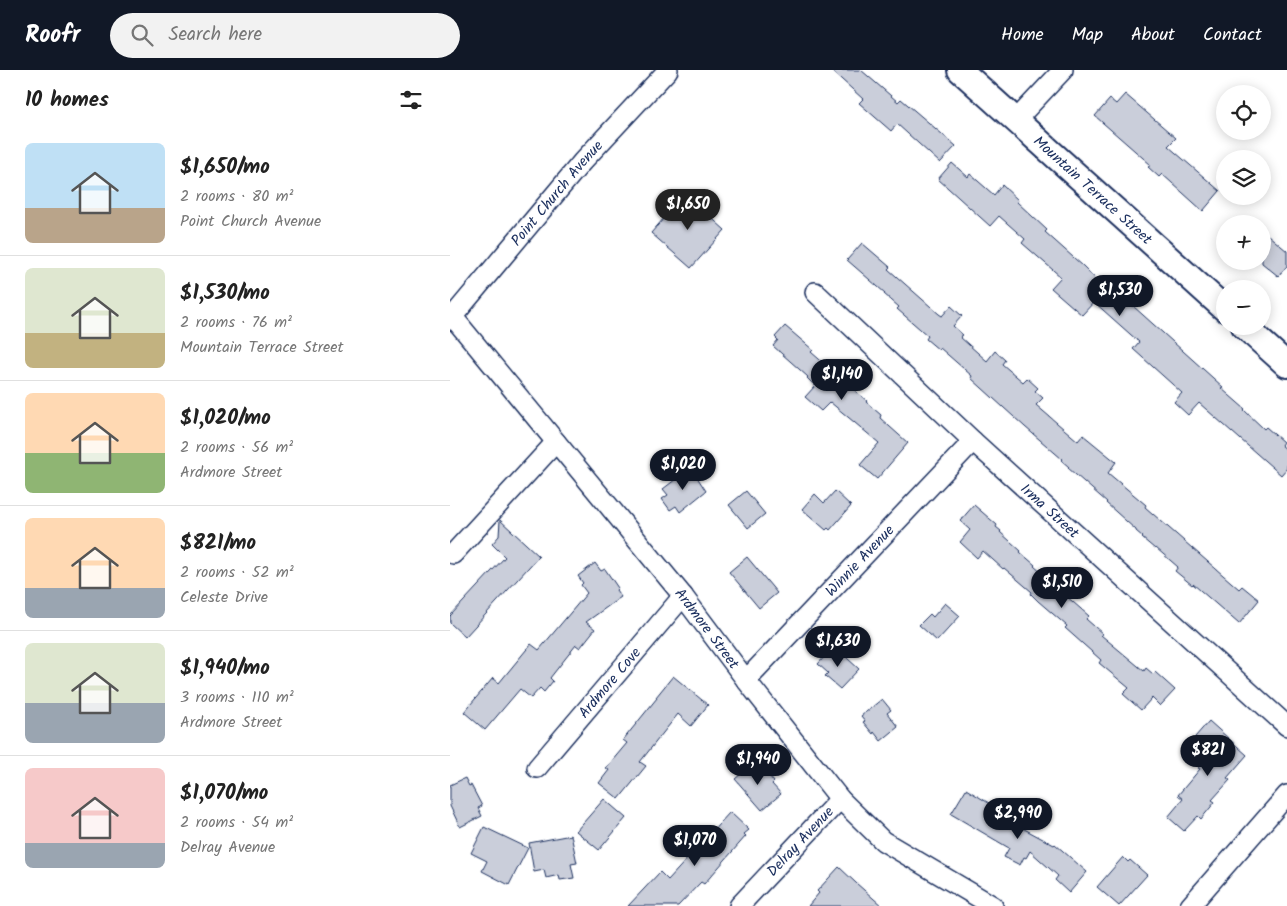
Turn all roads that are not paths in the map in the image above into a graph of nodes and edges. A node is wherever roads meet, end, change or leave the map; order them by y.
1 (668, 70) edge
2 (960, 70) edge
3 (1062, 70) edge
4 (1016, 120) junction
5 (815, 292) dead end
6 (1216, 301) edge
7 (451, 318) edge
8 (1254, 335) edge
9 (1287, 365) edge
10 (973, 441) junction
11 (556, 442) junction
12 (453, 554) dead end
13 (683, 596) junction
14 (746, 680) junction
15 (1287, 726) edge
16 (537, 768) dead end
17 (1287, 795) edge
18 (840, 799) junction
19 (739, 906) edge
20 (993, 906) edge
21 (1190, 906) edge

1 - 7 street, Point Church Avenue
2 - 4 street, Mountain Terrace Street
3 - 4 street
4 - 6 street, Mountain Terrace Street
5 - 10 street, Irma Street
7 - 11 street, Ardmore Street
8 - 9 street
10 - 14 street, Winnie Avenue
10 - 15 street, Irma Street
11 - 12 street
11 - 13 street, Ardmore Street
13 - 14 street, Ardmore Street
13 - 16 street, Ardmore Cove
14 - 18 street, Ardmore Street
17 - 21 street
18 - 19 street, Delray Avenue
18 - 20 street, Ardmore Street

